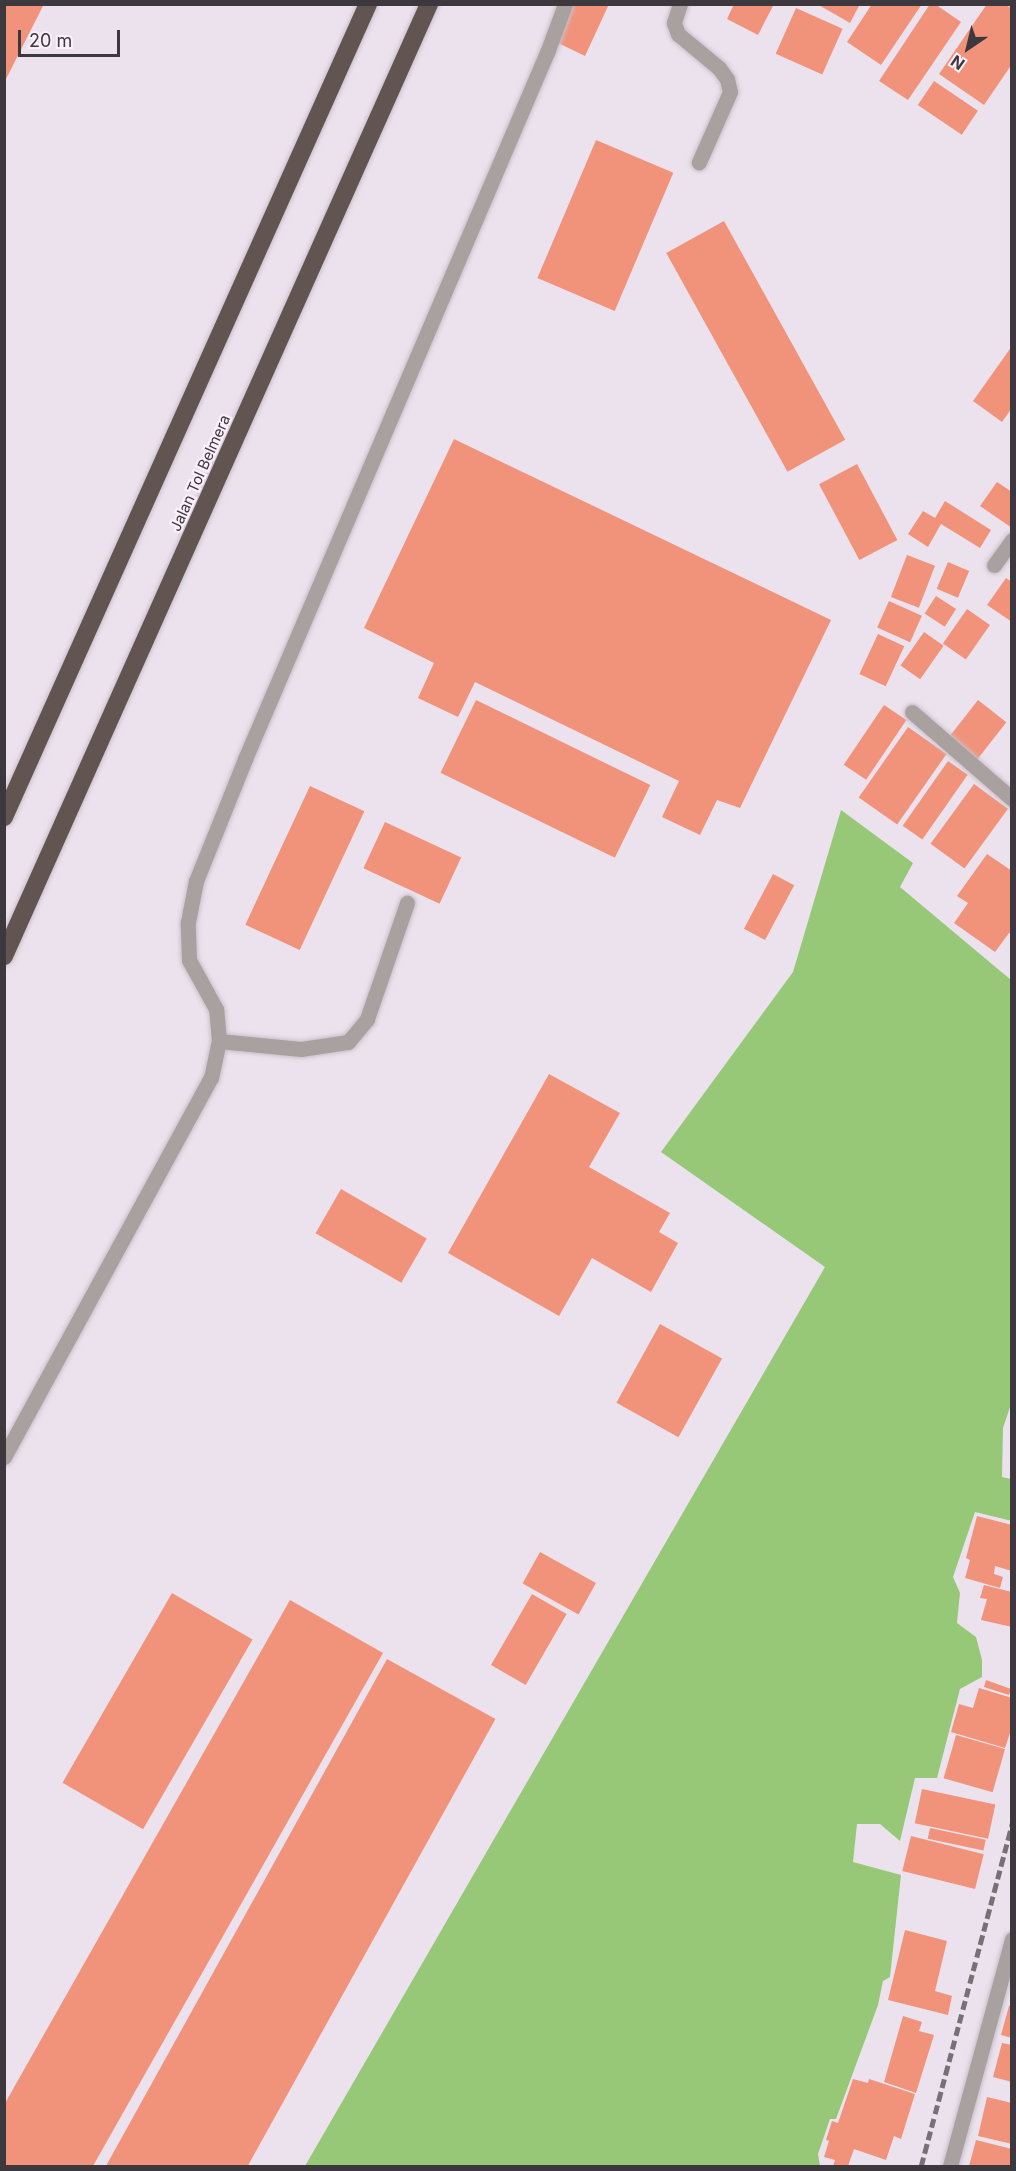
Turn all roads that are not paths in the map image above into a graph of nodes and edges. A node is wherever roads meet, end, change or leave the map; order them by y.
1 (368, 4) edge
2 (429, 4) edge
3 (565, 4) edge
4 (680, 4) edge
5 (699, 162) dead end
6 (1011, 540) edge
7 (994, 565) dead end
8 (912, 712) dead end
9 (1011, 799) edge
10 (4, 817) edge
11 (407, 903) dead end
12 (4, 956) edge
13 (219, 1041) junction
14 (4, 1457) edge
15 (1011, 1939) edge
16 (950, 2166) edge

1 - 10 highway
2 - 12 highway, Jalan Tol Belmera
3 - 13 street
4 - 5 street
6 - 7 street
8 - 9 street
11 - 13 street
13 - 14 street
15 - 16 street

